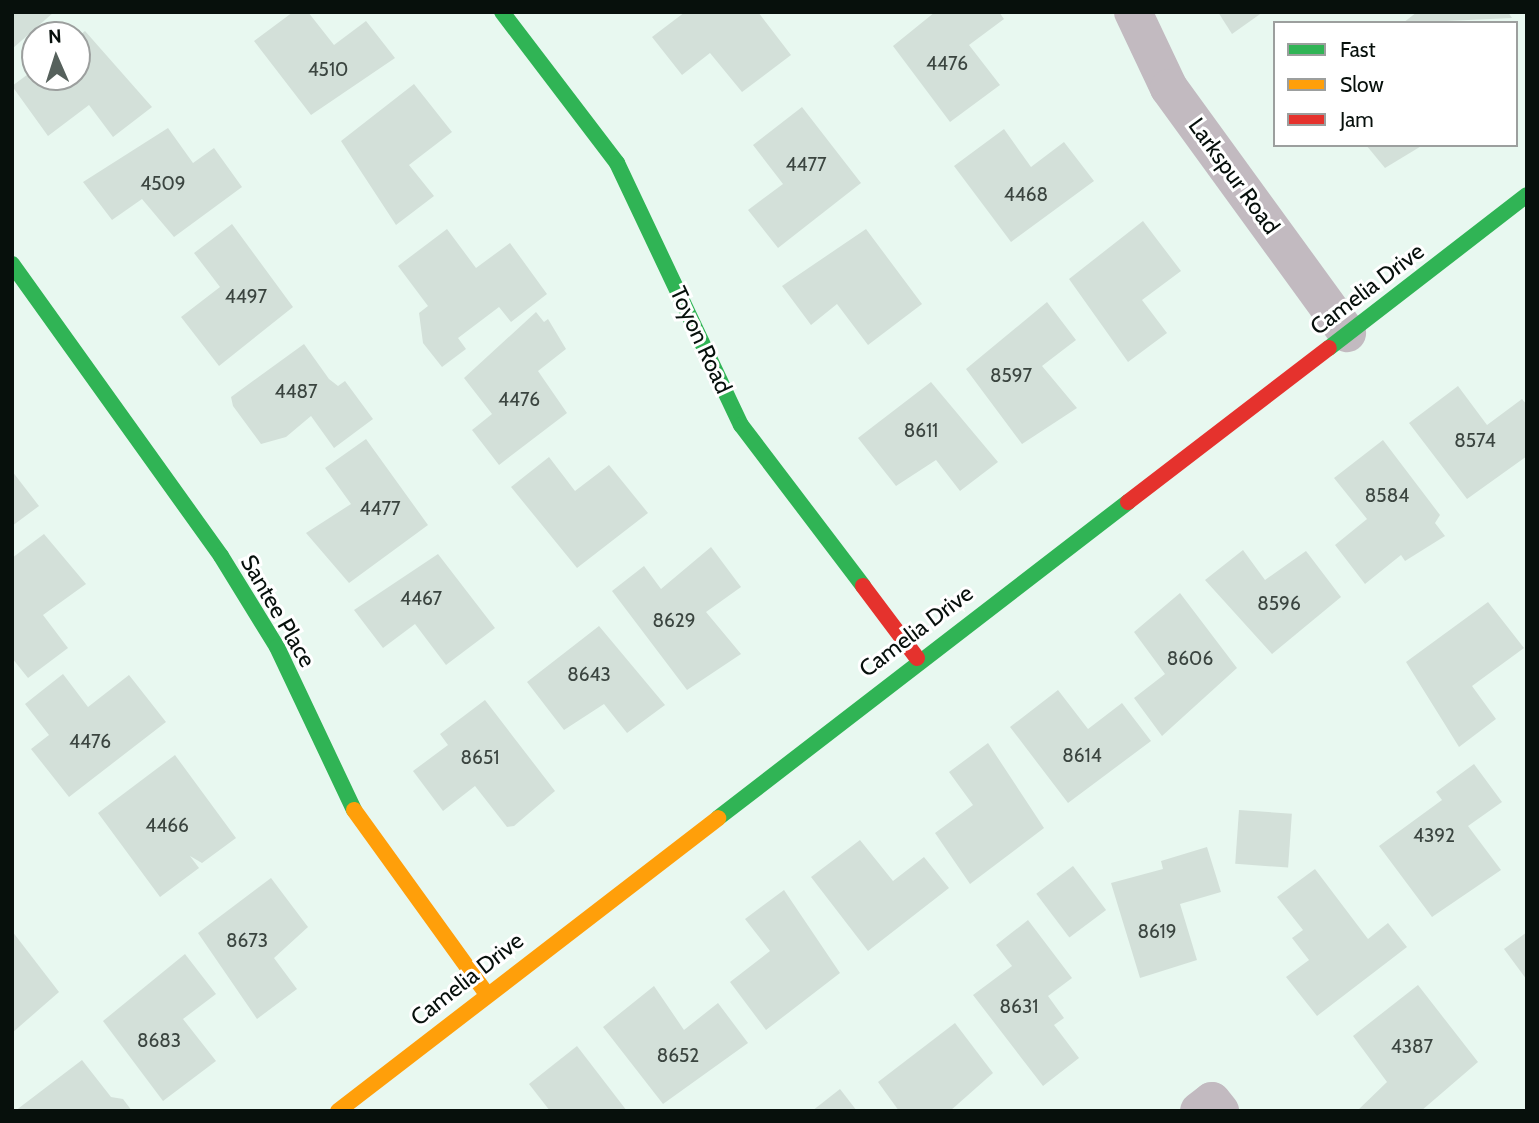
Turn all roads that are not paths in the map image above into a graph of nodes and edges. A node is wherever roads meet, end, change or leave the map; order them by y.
1 (502, 12) edge
2 (1133, 12) edge
3 (1527, 195) edge
4 (12, 264) edge
5 (1347, 333) junction
6 (917, 658) junction
7 (485, 993) junction
8 (338, 1111) edge

1 - 6 street, Toyon Road
2 - 5 street, Larkspur Road
3 - 5 street, Camelia Drive
4 - 7 street, Santee Place
5 - 6 street, Camelia Drive
6 - 7 street, Camelia Drive
7 - 8 street, Camelia Drive

